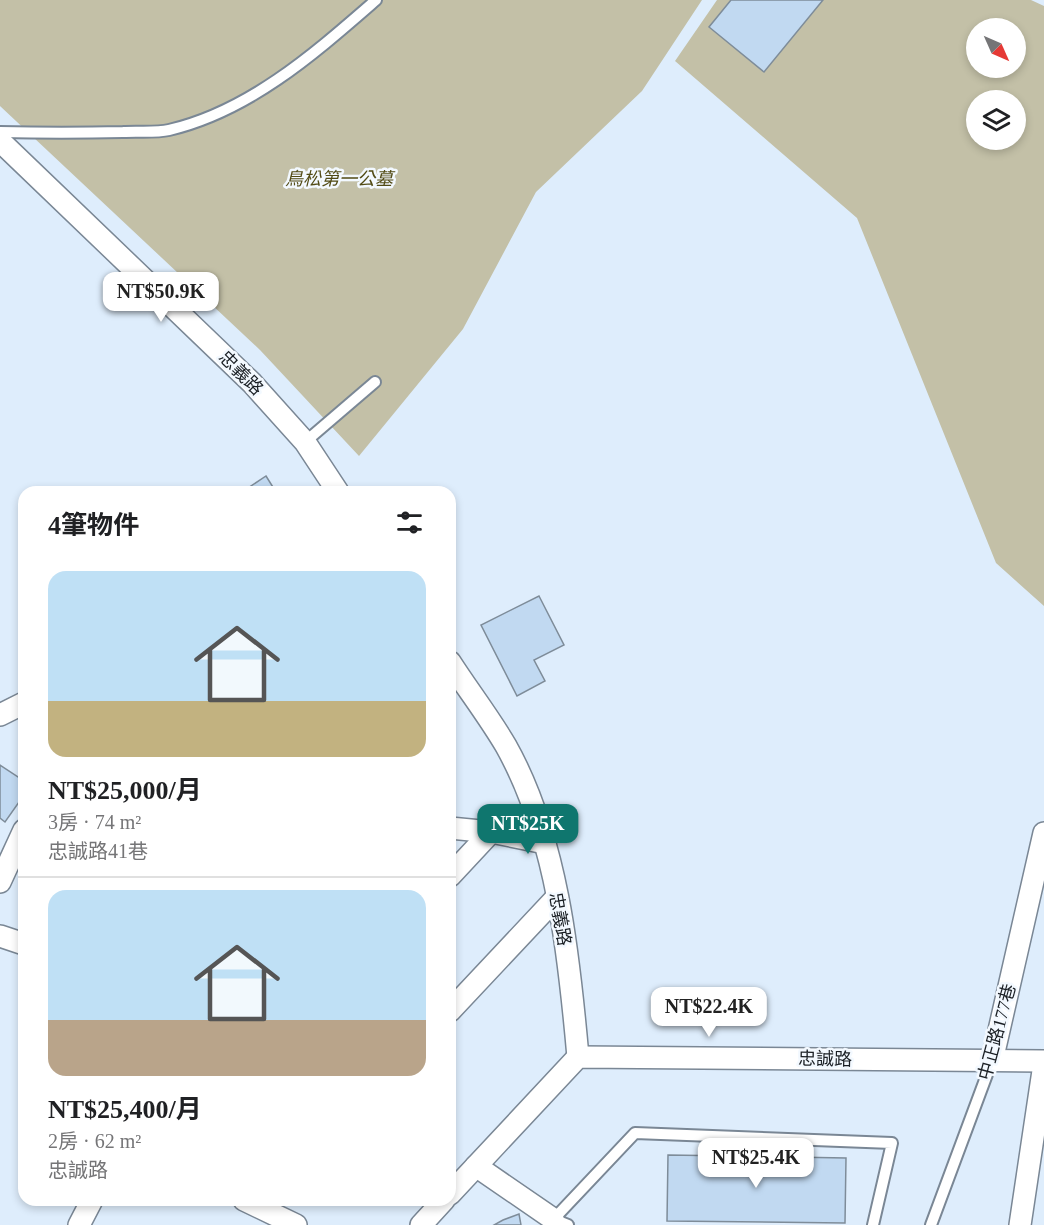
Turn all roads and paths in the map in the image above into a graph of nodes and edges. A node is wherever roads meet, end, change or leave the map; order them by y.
1 (376, 0) edge
2 (0, 132) edge
3 (0, 141) edge
4 (375, 382) dead end
5 (306, 442) junction
6 (334, 486) edge
7 (456, 671) edge
8 (18, 706) edge
9 (0, 715) edge
10 (456, 829) edge
11 (491, 832) junction
12 (1044, 833) edge
13 (18, 843) edge
14 (545, 843) junction
15 (456, 870) edge
16 (0, 882) edge
17 (557, 897) junction
18 (0, 936) edge
19 (18, 942) edge
20 (456, 1005) edge
21 (578, 1057) junction
22 (992, 1060) junction
23 (1044, 1062) edge
24 (476, 1166) junction
25 (456, 1185) edge
26 (89, 1206) edge
27 (269, 1206) edge
28 (435, 1206) edge
29 (556, 1223) edge
30 (79, 1225) edge
31 (296, 1225) edge
32 (422, 1225) edge
33 (873, 1225) edge
34 (931, 1225) edge
35 (1020, 1225) edge

1 - 2 lane
3 - 5 street, 忠義路
4 - 5 lane
5 - 6 street, 忠義路
7 - 14 street, 忠義路
8 - 9 street
10 - 11 street
11 - 14 street
11 - 15 street
12 - 22 street, 中正路177巷
13 - 16 street
14 - 17 street, 忠義路
17 - 20 street
17 - 21 street, 忠義路
18 - 19 street
21 - 22 street, 忠誠路
21 - 24 street
22 - 23 street, 忠誠路
22 - 34 lane, 中正路177巷
23 - 35 street
24 - 25 street
24 - 29 street
26 - 30 street
27 - 31 street
28 - 32 street
29 - 33 lane

